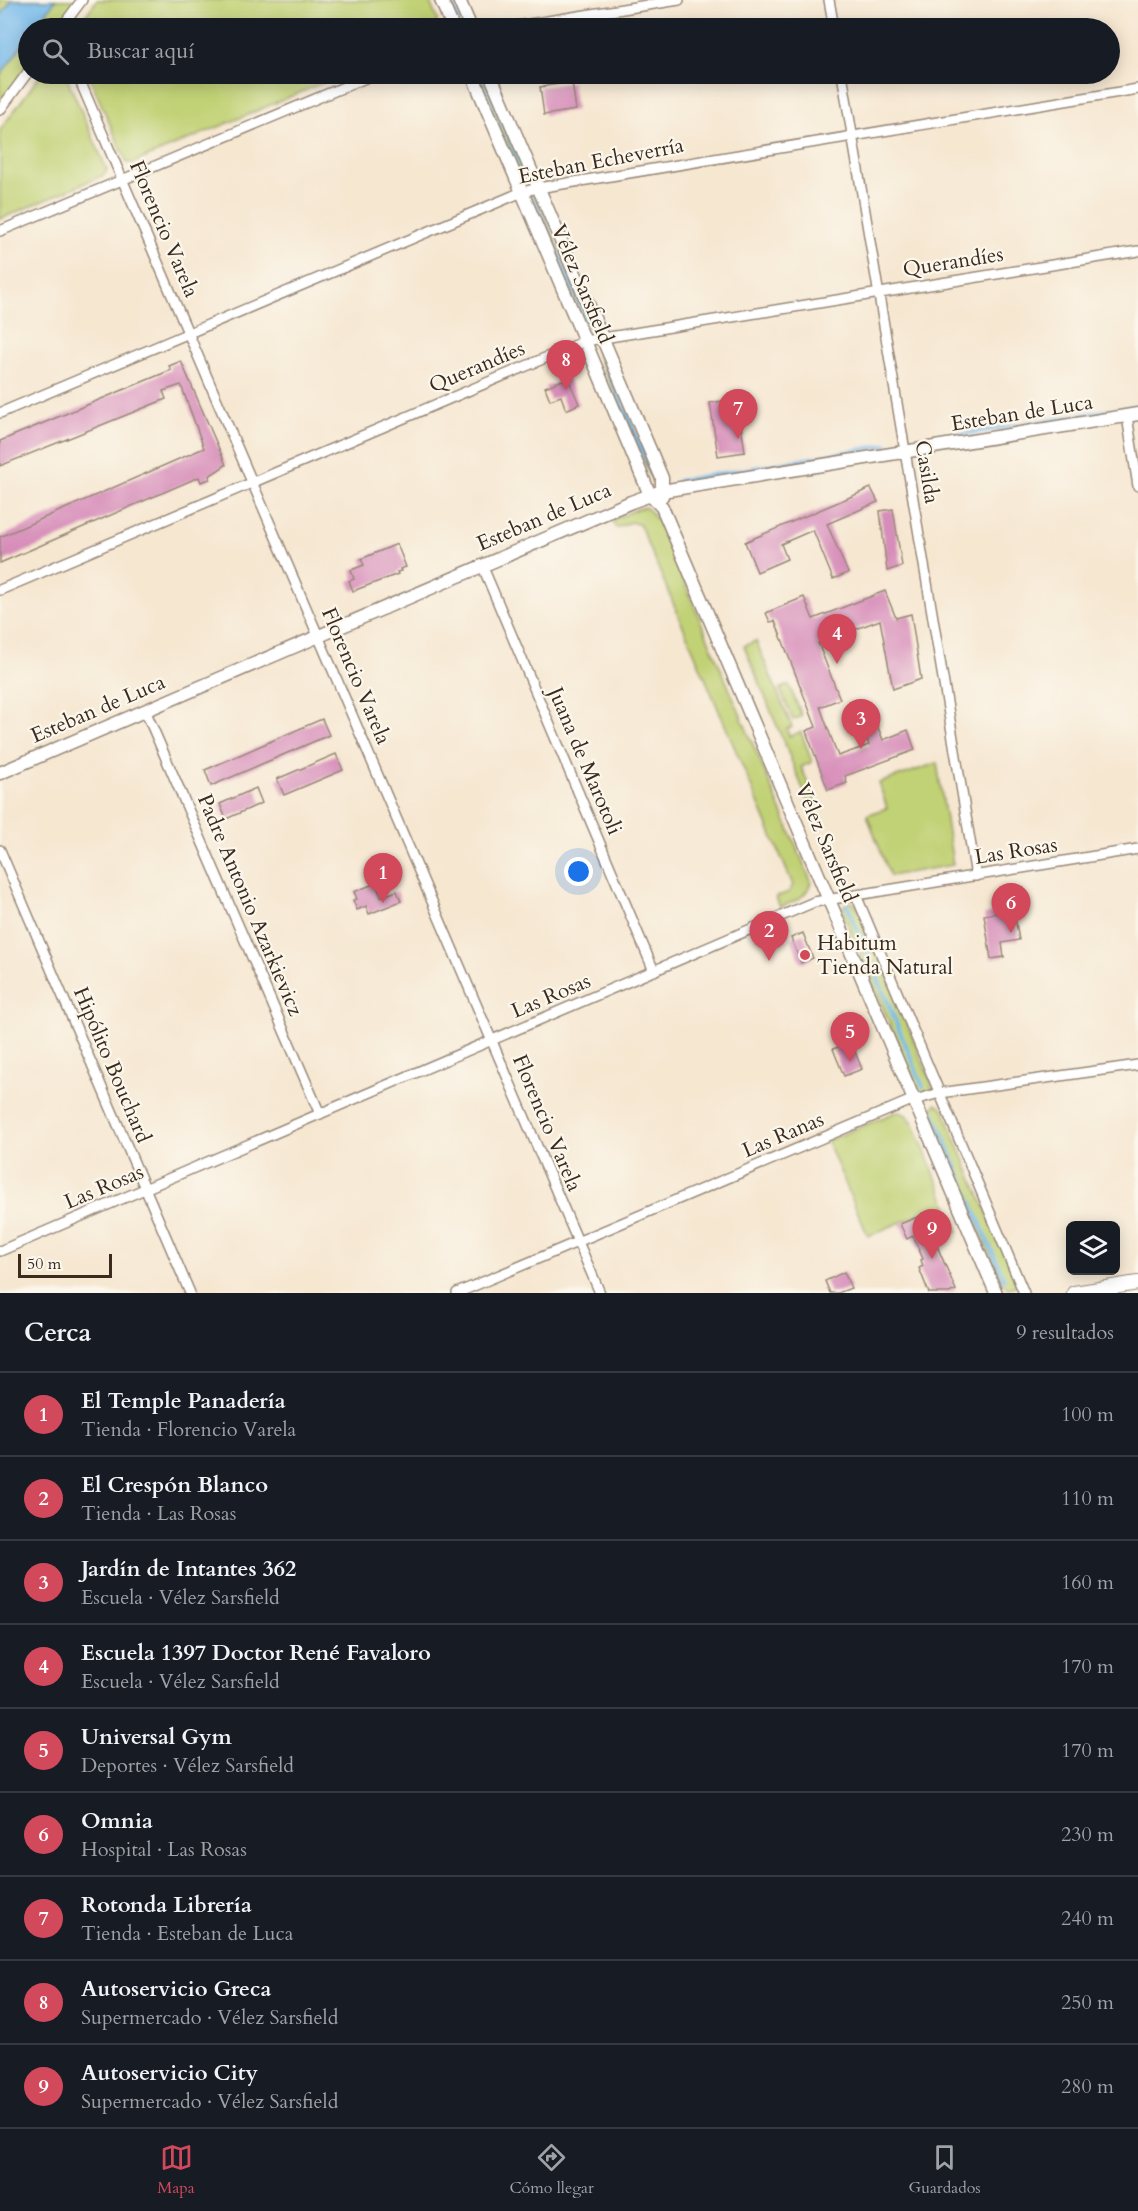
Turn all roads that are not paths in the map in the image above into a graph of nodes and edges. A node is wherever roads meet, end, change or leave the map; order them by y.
1 (82, 0) edge
2 (441, 0) edge
3 (459, 0) edge
4 (680, 0) edge
5 (829, 0) edge
6 (69, 18) edge
7 (449, 18) edge
8 (467, 18) edge
9 (567, 18) edge
10 (832, 18) edge
11 (19, 84) edge
12 (81, 84) edge
13 (351, 84) edge
14 (476, 84) edge
15 (494, 84) edge
16 (844, 84) edge
17 (1138, 89) edge
18 (0, 110) edge
19 (852, 136) junction
20 (124, 180) junction
21 (538, 188) junction
22 (522, 192) junction
23 (0, 231) edge
24 (1138, 250) edge
25 (878, 293) junction
26 (189, 334) junction
27 (602, 338) junction
28 (585, 340) junction
29 (0, 413) edge
30 (1133, 415) edge
31 (906, 452) junction
32 (254, 483) junction
33 (1138, 486) edge
34 (656, 493) junction
35 (482, 565) junction
36 (0, 590) edge
37 (319, 636) junction
38 (146, 710) junction
39 (0, 772) edge
40 (1138, 849) edge
41 (0, 850) edge
42 (976, 876) junction
43 (856, 895) junction
44 (828, 899) junction
45 (654, 971) junction
46 (492, 1041) junction
47 (1138, 1065) edge
48 (940, 1093) junction
49 (914, 1100) junction
50 (320, 1114) junction
51 (145, 1189) junction
52 (578, 1242) junction
53 (0, 1251) edge
54 (1138, 1283) edge
55 (190, 1293) edge
56 (457, 1293) edge
57 (600, 1293) edge
58 (996, 1293) edge
59 (1024, 1293) edge
60 (1074, 1293) edge

1 - 6 street
2 - 7 street
3 - 8 street
4 - 9 street
5 - 10 street
11 - 18 street
12 - 20 street, Florencio Varela
13 - 20 street
14 - 22 street, Vélez Sarsfield
15 - 21 street, Vélez Sarsfield
16 - 19 street, Casilda
17 - 19 street, Esteban Echeverría
19 - 21 street, Esteban Echeverría
19 - 25 street, Casilda
20 - 23 street
20 - 26 street, Florencio Varela
21 - 22 street, Esteban Echeverría
21 - 27 street, Vélez Sarsfield
22 - 26 street, Esteban Echeverría
22 - 28 street, Vélez Sarsfield
24 - 25 street, Querandíes
25 - 27 street, Querandíes
25 - 31 street, Casilda
26 - 29 street, Esteban Echeverría
26 - 32 street, Florencio Varela
27 - 28 street, Querandíes
27 - 34 street, Vélez Sarsfield
28 - 32 street, Querandíes
28 - 34 street, Vélez Sarsfield
30 - 31 street, Esteban de Luca
30 - 33 street
31 - 34 street, Esteban de Luca
31 - 42 street, Casilda
32 - 36 street, Querandíes
32 - 37 street, Florencio Varela
34 - 35 street, Esteban de Luca
34 - 44 street, Vélez Sarsfield
35 - 37 street, Esteban de Luca
35 - 45 street, Juana de Marotoli
37 - 38 street, Esteban de Luca
37 - 46 street, Florencio Varela
38 - 39 street, Esteban de Luca
38 - 50 street, Padre Antonio Azarkievicz
40 - 42 street, Las Rosas
41 - 51 street, Hipólito Bouchard
42 - 43 street, Las Rosas
43 - 44 street, Las Rosas
43 - 48 street, Vélez Sarsfield
44 - 45 street, Las Rosas
44 - 49 street, Vélez Sarsfield
45 - 46 street, Las Rosas
46 - 50 street, Las Rosas
46 - 52 street, Florencio Varela
47 - 48 street, Las Ranas
48 - 49 street, Las Ranas
48 - 59 street, Vélez Sarsfield
49 - 52 street, Las Ranas
49 - 58 street, Vélez Sarsfield
50 - 51 street, Las Rosas
51 - 53 street, Las Rosas
51 - 55 street, Hipólito Bouchard
52 - 56 street, Las Ranas
52 - 57 street, Florencio Varela
54 - 60 main road

